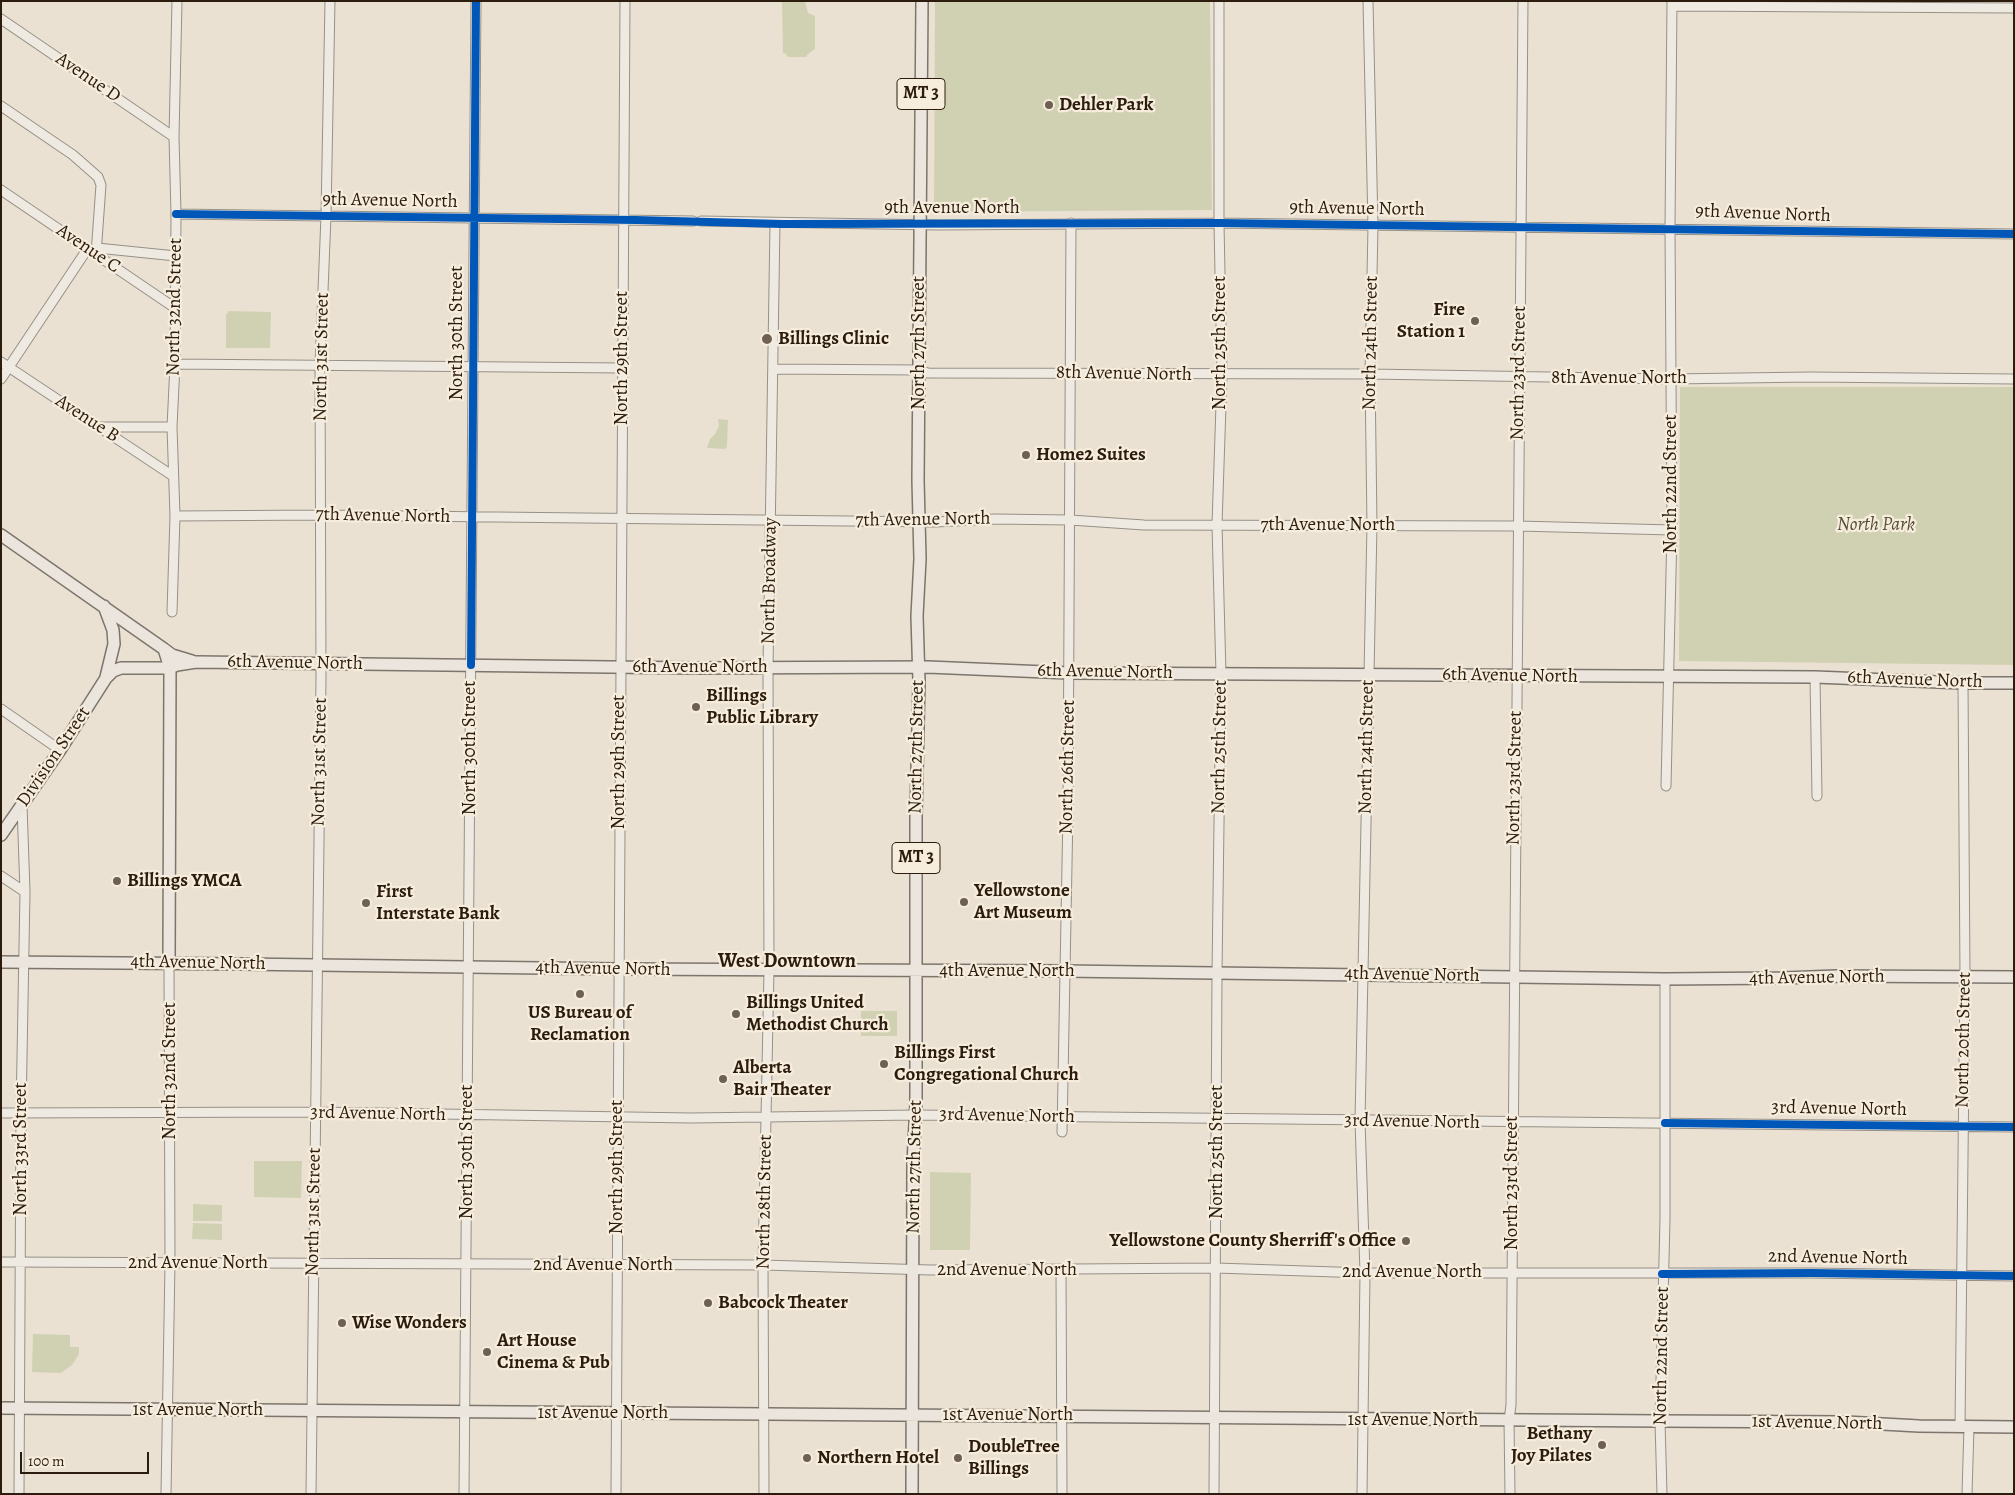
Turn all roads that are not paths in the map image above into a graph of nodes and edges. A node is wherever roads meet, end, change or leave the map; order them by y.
1 (177, 1) edge
2 (330, 1) edge
3 (476, 1) edge
4 (625, 1) edge
5 (922, 1) edge
6 (1219, 1) edge
7 (1368, 1) edge
8 (1523, 1) edge
9 (1672, 4) edge
10 (2014, 8) edge
11 (1, 19) edge
12 (1, 106) edge
13 (174, 137) junction
14 (1, 190) edge
15 (176, 214) junction
16 (326, 216) junction
17 (474, 218) junction
18 (623, 220) junction
19 (1071, 223) junction
20 (1219, 223) junction
21 (775, 224) junction
22 (920, 224) junction
23 (1373, 226) junction
24 (1520, 226) junction
25 (1670, 228) junction
26 (2014, 234) edge
27 (93, 250) junction
28 (176, 256) junction
29 (175, 308) junction
30 (175, 364) junction
31 (5, 365) edge
32 (320, 365) junction
33 (473, 367) junction
34 (622, 368) junction
35 (774, 369) junction
36 (918, 370) junction
37 (1071, 374) junction
38 (1370, 374) junction
39 (1222, 375) junction
40 (1519, 377) junction
41 (1, 379) edge
42 (1670, 379) junction
43 (2014, 379) edge
44 (99, 426) junction
45 (172, 427) junction
46 (173, 476) junction
47 (320, 515) junction
48 (175, 516) junction
49 (472, 516) junction
50 (620, 518) junction
51 (770, 519) junction
52 (1070, 520) junction
53 (920, 521) junction
54 (1218, 525) junction
55 (1372, 525) junction
56 (1518, 526) junction
57 (1672, 530) junction
58 (1, 535) edge
59 (104, 606) junction
60 (172, 612) dead end
61 (164, 650) junction
62 (196, 662) junction
63 (322, 663) junction
64 (471, 665) junction
65 (619, 667) junction
66 (918, 667) junction
67 (170, 668) junction
68 (768, 668) junction
69 (1069, 673) junction
70 (1221, 674) junction
71 (1368, 674) junction
72 (1516, 676) junction
73 (1670, 676) junction
74 (1815, 677) junction
75 (106, 678) junction
76 (1963, 683) junction
77 (2014, 683) edge
78 (1, 709) edge
79 (60, 750) junction
80 (1666, 786) dead end
81 (1817, 796) dead end
82 (22, 805) junction
83 (1, 835) edge
84 (1, 876) edge
85 (25, 892) junction
86 (1, 962) edge
87 (24, 962) junction
88 (169, 963) junction
89 (318, 965) junction
90 (468, 967) junction
91 (618, 969) junction
92 (769, 970) junction
93 (916, 971) junction
94 (1064, 971) junction
95 (1217, 973) junction
96 (1363, 974) junction
97 (1513, 976) junction
98 (1965, 977) junction
99 (2014, 977) edge
100 (1666, 979) junction
101 (170, 1112) junction
102 (316, 1112) junction
103 (1, 1113) edge
104 (21, 1113) junction
105 (467, 1115) junction
106 (916, 1115) junction
107 (1063, 1117) junction
108 (617, 1118) junction
109 (767, 1118) junction
110 (1217, 1119) junction
111 (1360, 1121) junction
112 (1512, 1123) junction
113 (1664, 1123) junction
114 (1963, 1127) junction
115 (2014, 1127) edge
116 (1062, 1132) dead end
117 (1, 1262) edge
118 (20, 1262) junction
119 (314, 1262) junction
120 (170, 1263) junction
121 (466, 1265) junction
122 (617, 1265) junction
123 (763, 1265) junction
124 (1216, 1268) junction
125 (913, 1269) junction
126 (1061, 1269) junction
127 (1365, 1273) junction
128 (1511, 1273) junction
129 (1662, 1274) junction
130 (1962, 1276) junction
131 (2014, 1276) edge
132 (1, 1408) edge
133 (20, 1408) junction
134 (167, 1410) junction
135 (312, 1411) junction
136 (464, 1412) junction
137 (616, 1413) junction
138 (764, 1414) junction
139 (912, 1415) junction
140 (1061, 1416) junction
141 (1214, 1418) junction
142 (1363, 1419) junction
143 (1509, 1420) junction
144 (1660, 1421) junction
145 (1964, 1427) junction
146 (2014, 1427) edge
147 (19, 1494) edge
148 (166, 1494) edge
149 (310, 1494) edge
150 (464, 1494) edge
151 (616, 1494) edge
152 (764, 1494) edge
153 (912, 1494) edge
154 (1062, 1494) edge
155 (1214, 1494) edge
156 (1362, 1494) edge
157 (1510, 1494) edge
158 (1662, 1494) edge
159 (1967, 1494) edge

1 - 13 street, North 32nd Street
2 - 16 street, North 31st Street
3 - 17 street, North 30th Street
4 - 18 street, North 29th Street
5 - 22 main road, North 27th Street / MT 3
6 - 20 street, North 25th Street
7 - 23 street, North 24th Street
8 - 24 street, North 23rd Street
9 - 10 street
9 - 25 street, North 22nd Street
11 - 13 street, Avenue D
12 - 27 street
13 - 15 street, North 32nd Street
14 - 27 street, Avenue C
15 - 16 street, 9th Avenue North
15 - 28 street, North 32nd Street
16 - 17 street, 9th Avenue North
16 - 32 street, North 31st Street
17 - 18 street, 9th Avenue North
17 - 33 street, North 30th Street
18 - 21 street, 9th Avenue North
18 - 34 street, North 29th Street
19 - 20 street, 9th Avenue North
19 - 22 street, 9th Avenue North
19 - 37 street, North 26th Street
20 - 23 street, 9th Avenue North
20 - 39 street, North 25th Street
21 - 22 street, 9th Avenue North
21 - 35 street, North Broadway
22 - 36 main road, North 27th Street / MT 3
23 - 24 street, 9th Avenue North
23 - 38 street, North 24th Street
24 - 25 street, 9th Avenue North
24 - 40 street, North 23rd Street
25 - 26 street, 9th Avenue North
25 - 42 street, North 22nd Street
27 - 28 street
27 - 29 street, Avenue C
27 - 31 street
28 - 29 street, North 32nd Street
29 - 30 street, North 32nd Street
30 - 32 street
30 - 45 street, North 32nd Street
31 - 41 street
31 - 44 street, Avenue B
32 - 33 street
32 - 47 street, North 31st Street
33 - 34 street
33 - 49 street, North 30th Street
34 - 50 street, North 29th Street
35 - 36 street, 8th Avenue North
35 - 51 street, North Broadway
36 - 37 street, 8th Avenue North
36 - 53 main road, North 27th Street / MT 3
37 - 39 street, 8th Avenue North
37 - 52 street, North 26th Street
38 - 39 street, 8th Avenue North
38 - 40 street, 8th Avenue North
38 - 55 street, North 24th Street
39 - 54 street, North 25th Street
40 - 42 street, 8th Avenue North
40 - 56 street, North 23rd Street
42 - 43 street, 8th Avenue North
42 - 57 street, North 22nd Street
44 - 45 street
44 - 46 street, Avenue B
45 - 46 street, North 32nd Street
46 - 48 street, North 32nd Street
47 - 48 street, 7th Avenue North
47 - 49 street, 7th Avenue North
47 - 63 street, North 31st Street
48 - 60 street, North 32nd Street
49 - 50 street, 7th Avenue North
49 - 64 street, North 30th Street
50 - 51 street, 7th Avenue North
50 - 65 street, North 29th Street
51 - 53 street, 7th Avenue North
51 - 68 street, North Broadway
52 - 53 street, 7th Avenue North
52 - 54 street, 7th Avenue North
52 - 69 street, North 26th Street
53 - 66 main road, North 27th Street / MT 3
54 - 55 street, 7th Avenue North
54 - 70 street, North 25th Street
55 - 56 street, 7th Avenue North
55 - 71 street, North 24th Street
56 - 57 street, 7th Avenue North
56 - 72 street, North 23rd Street
57 - 73 street, North 22nd Street
58 - 59 main road, 6th Avenue North
59 - 61 main road, 6th Avenue North
59 - 75 main road
61 - 62 main road, 6th Avenue North
61 - 67 main road, North 32nd Street
62 - 63 main road, 6th Avenue North
62 - 67 main road, 6th Avenue North
63 - 64 main road, 6th Avenue North
63 - 89 street, North 31st Street
64 - 65 main road, 6th Avenue North
64 - 90 street, North 30th Street
65 - 68 main road, 6th Avenue North
65 - 91 street, North 29th Street
66 - 68 main road, 6th Avenue North
66 - 69 main road, 6th Avenue North
66 - 93 main road, North 27th Street / MT 3
67 - 75 main road, 6th Avenue North
67 - 88 main road, North 32nd Street
68 - 92 street, North Broadway
69 - 70 main road, 6th Avenue North
69 - 94 street, North 26th Street
70 - 71 main road, 6th Avenue North
70 - 95 street, North 25th Street
71 - 72 main road, 6th Avenue North
71 - 96 street, North 24th Street
72 - 73 main road, 6th Avenue North
72 - 97 street, North 23rd Street
73 - 74 main road, 6th Avenue North
73 - 80 street, North 22nd Street
74 - 76 main road, 6th Avenue North
74 - 81 street
75 - 79 main road, Division Street
76 - 77 main road, 6th Avenue North
76 - 98 street, North 20th Street
78 - 79 street
79 - 82 main road, Division Street
82 - 83 main road, Division Street
82 - 85 street, North 33rd Street
84 - 85 street
85 - 87 street, North 33rd Street
86 - 87 main road, 4th Avenue North
87 - 88 main road, 4th Avenue North
87 - 104 street, North 33rd Street
88 - 89 main road, 4th Avenue North
88 - 101 street, North 32nd Street
89 - 90 main road, 4th Avenue North
89 - 102 street, North 31st Street
90 - 91 main road, 4th Avenue North
90 - 105 street, North 30th Street
91 - 92 main road, 4th Avenue North
91 - 108 street, North 29th Street
92 - 93 main road, 4th Avenue North
92 - 109 street, North 28th Street
93 - 94 main road, 4th Avenue North
93 - 106 main road, North 27th Street / MT 3
94 - 95 main road, 4th Avenue North
94 - 107 street, North 26th Street
95 - 96 main road, 4th Avenue North
95 - 110 street, North 25th Street
96 - 97 main road, 4th Avenue North
96 - 111 street, North 24th Street
97 - 100 main road, 4th Avenue North
97 - 112 street, North 23rd Street
98 - 99 main road, 4th Avenue North
98 - 100 main road, 4th Avenue North
98 - 114 street, North 20th Street
100 - 113 street, North 22nd Street
101 - 102 street, 3rd Avenue North
101 - 104 street, 3rd Avenue North
101 - 120 street, North 32nd Street
102 - 105 street, 3rd Avenue North
102 - 119 street, North 31st Street
103 - 104 street, 3rd Avenue North
104 - 118 street, North 33rd Street
105 - 108 street, 3rd Avenue North
105 - 121 street, North 30th Street
106 - 107 street, 3rd Avenue North
106 - 109 street, 3rd Avenue North
106 - 125 main road, North 27th Street / MT 3
107 - 110 street, 3rd Avenue North
107 - 116 street, North 26th Street
108 - 109 street, 3rd Avenue North
108 - 122 street, North 29th Street
109 - 123 street, North 28th Street
110 - 111 street, 3rd Avenue North
110 - 124 street, North 25th Street
111 - 112 street, 3rd Avenue North
111 - 127 street, North 24th Street
112 - 113 street, 3rd Avenue North
112 - 128 street, North 23rd Street
113 - 114 street, 3rd Avenue North
113 - 129 street, North 22nd Street
114 - 115 street, 3rd Avenue North
114 - 130 street, North 20th Street
117 - 118 street, 2nd Avenue North
118 - 120 street, 2nd Avenue North
118 - 133 street, North 33rd Street
119 - 120 street, 2nd Avenue North
119 - 121 street, 2nd Avenue North
119 - 135 street, North 31st Street
120 - 134 street, North 32nd Street
121 - 122 street, 2nd Avenue North
121 - 136 street, North 30th Street
122 - 123 street, 2nd Avenue North
122 - 137 street, North 29th Street
123 - 125 street, 2nd Avenue North
123 - 138 street, North 28th Street
124 - 126 street, 2nd Avenue North
124 - 127 street, 2nd Avenue North
124 - 141 street, North 25th Street
125 - 126 street, 2nd Avenue North
125 - 139 main road, North 27th Street / MT 3
126 - 140 street
127 - 128 street, 2nd Avenue North
127 - 142 street, North 24th Street
128 - 129 street, 2nd Avenue North
128 - 143 street, North 23rd Street
129 - 130 street, 2nd Avenue North
129 - 144 street, North 22nd Street
130 - 131 street, 2nd Avenue North
130 - 145 street, North 20th Street
132 - 133 main road, 1st Avenue North
133 - 134 main road, 1st Avenue North
133 - 147 street, North 33rd Street
134 - 135 main road, 1st Avenue North
134 - 148 street, North 32nd Street
135 - 136 main road, 1st Avenue North
135 - 149 street, North 31st Street
136 - 137 main road, 1st Avenue North
136 - 150 street, North 30th Street
137 - 138 main road, 1st Avenue North
137 - 151 street, North 29th Street
138 - 139 main road, 1st Avenue North
138 - 152 street, North 28th Street
139 - 140 main road, 1st Avenue North
139 - 153 main road, North 27th Street / MT 3
140 - 141 main road, 1st Avenue North
140 - 154 street
141 - 142 main road, 1st Avenue North
141 - 155 street, North 25th Street
142 - 143 main road, 1st Avenue North
142 - 156 street, North 24th Street
143 - 144 main road, 1st Avenue North
143 - 157 street, North 23rd Street
144 - 145 main road, 1st Avenue North
144 - 158 street, North 22nd Street
145 - 146 main road, 1st Avenue North
145 - 159 street, North 20th Street

